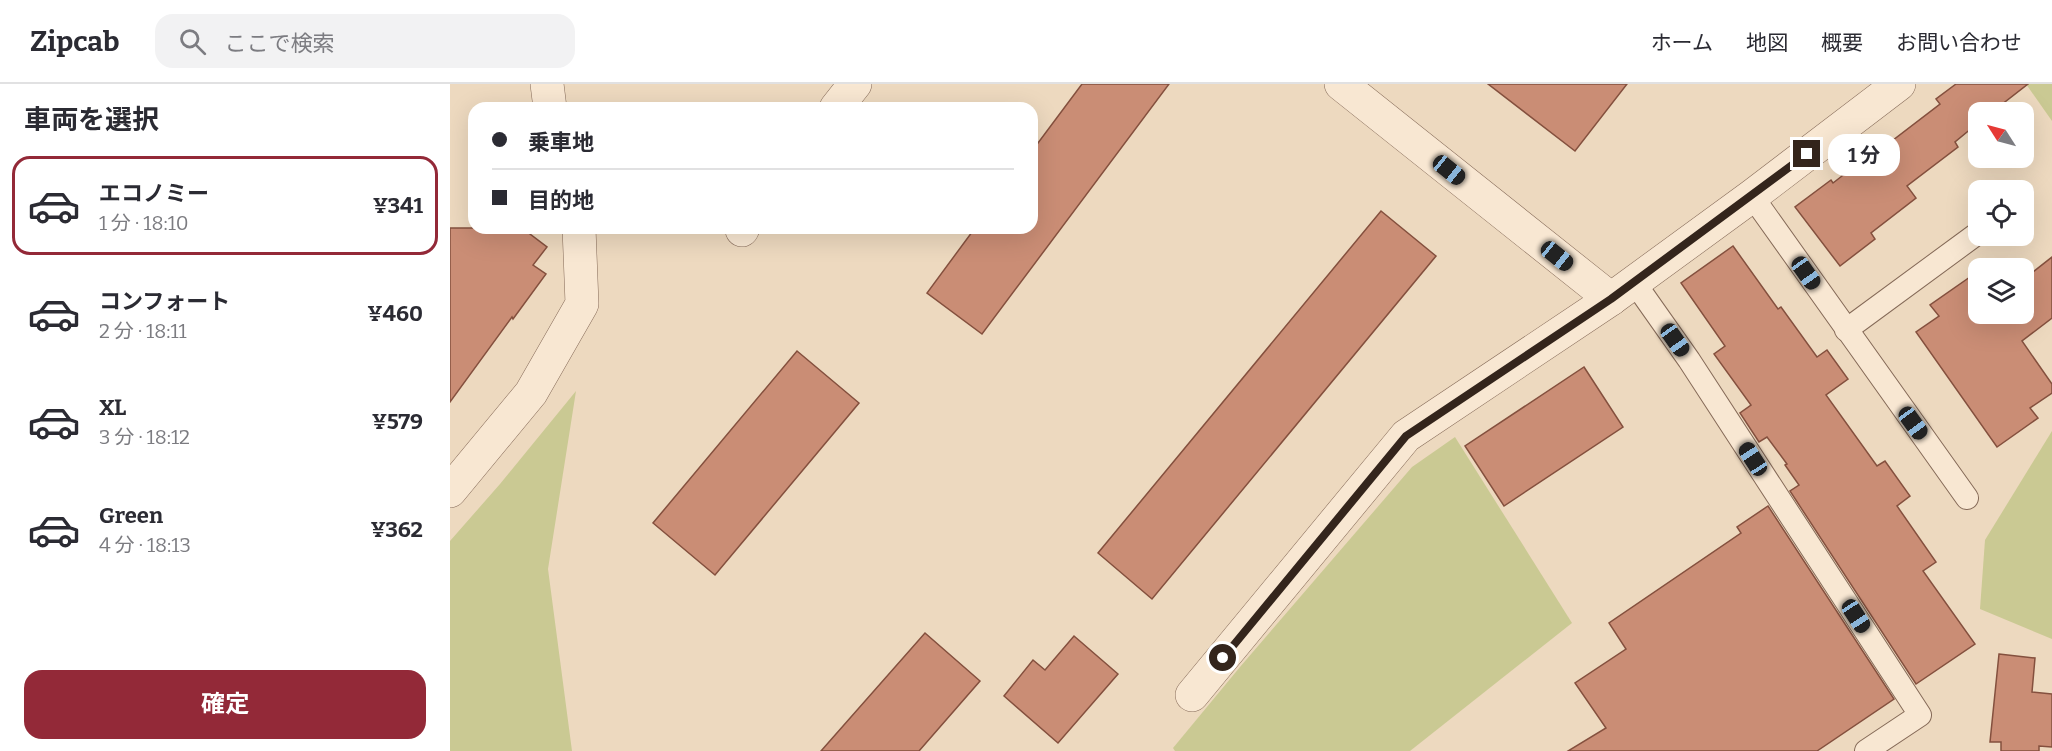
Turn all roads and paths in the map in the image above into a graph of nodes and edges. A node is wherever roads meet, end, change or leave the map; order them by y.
1 (547, 84) edge
2 (855, 84) edge
3 (1341, 84) edge
4 (1899, 84) edge
5 (549, 102) edge
6 (841, 102) edge
7 (1752, 196) junction
8 (579, 234) edge
9 (1968, 241) edge
10 (1622, 290) junction
11 (1846, 330) junction
12 (450, 491) edge
13 (1967, 498) dead end
14 (1192, 695) dead end
15 (1866, 751) edge

1 - 5 street
2 - 6 street
3 - 10 street
4 - 7 street
7 - 10 street
7 - 11 lane
8 - 12 street
9 - 11 lane
10 - 14 street
10 - 15 lane
11 - 13 lane

